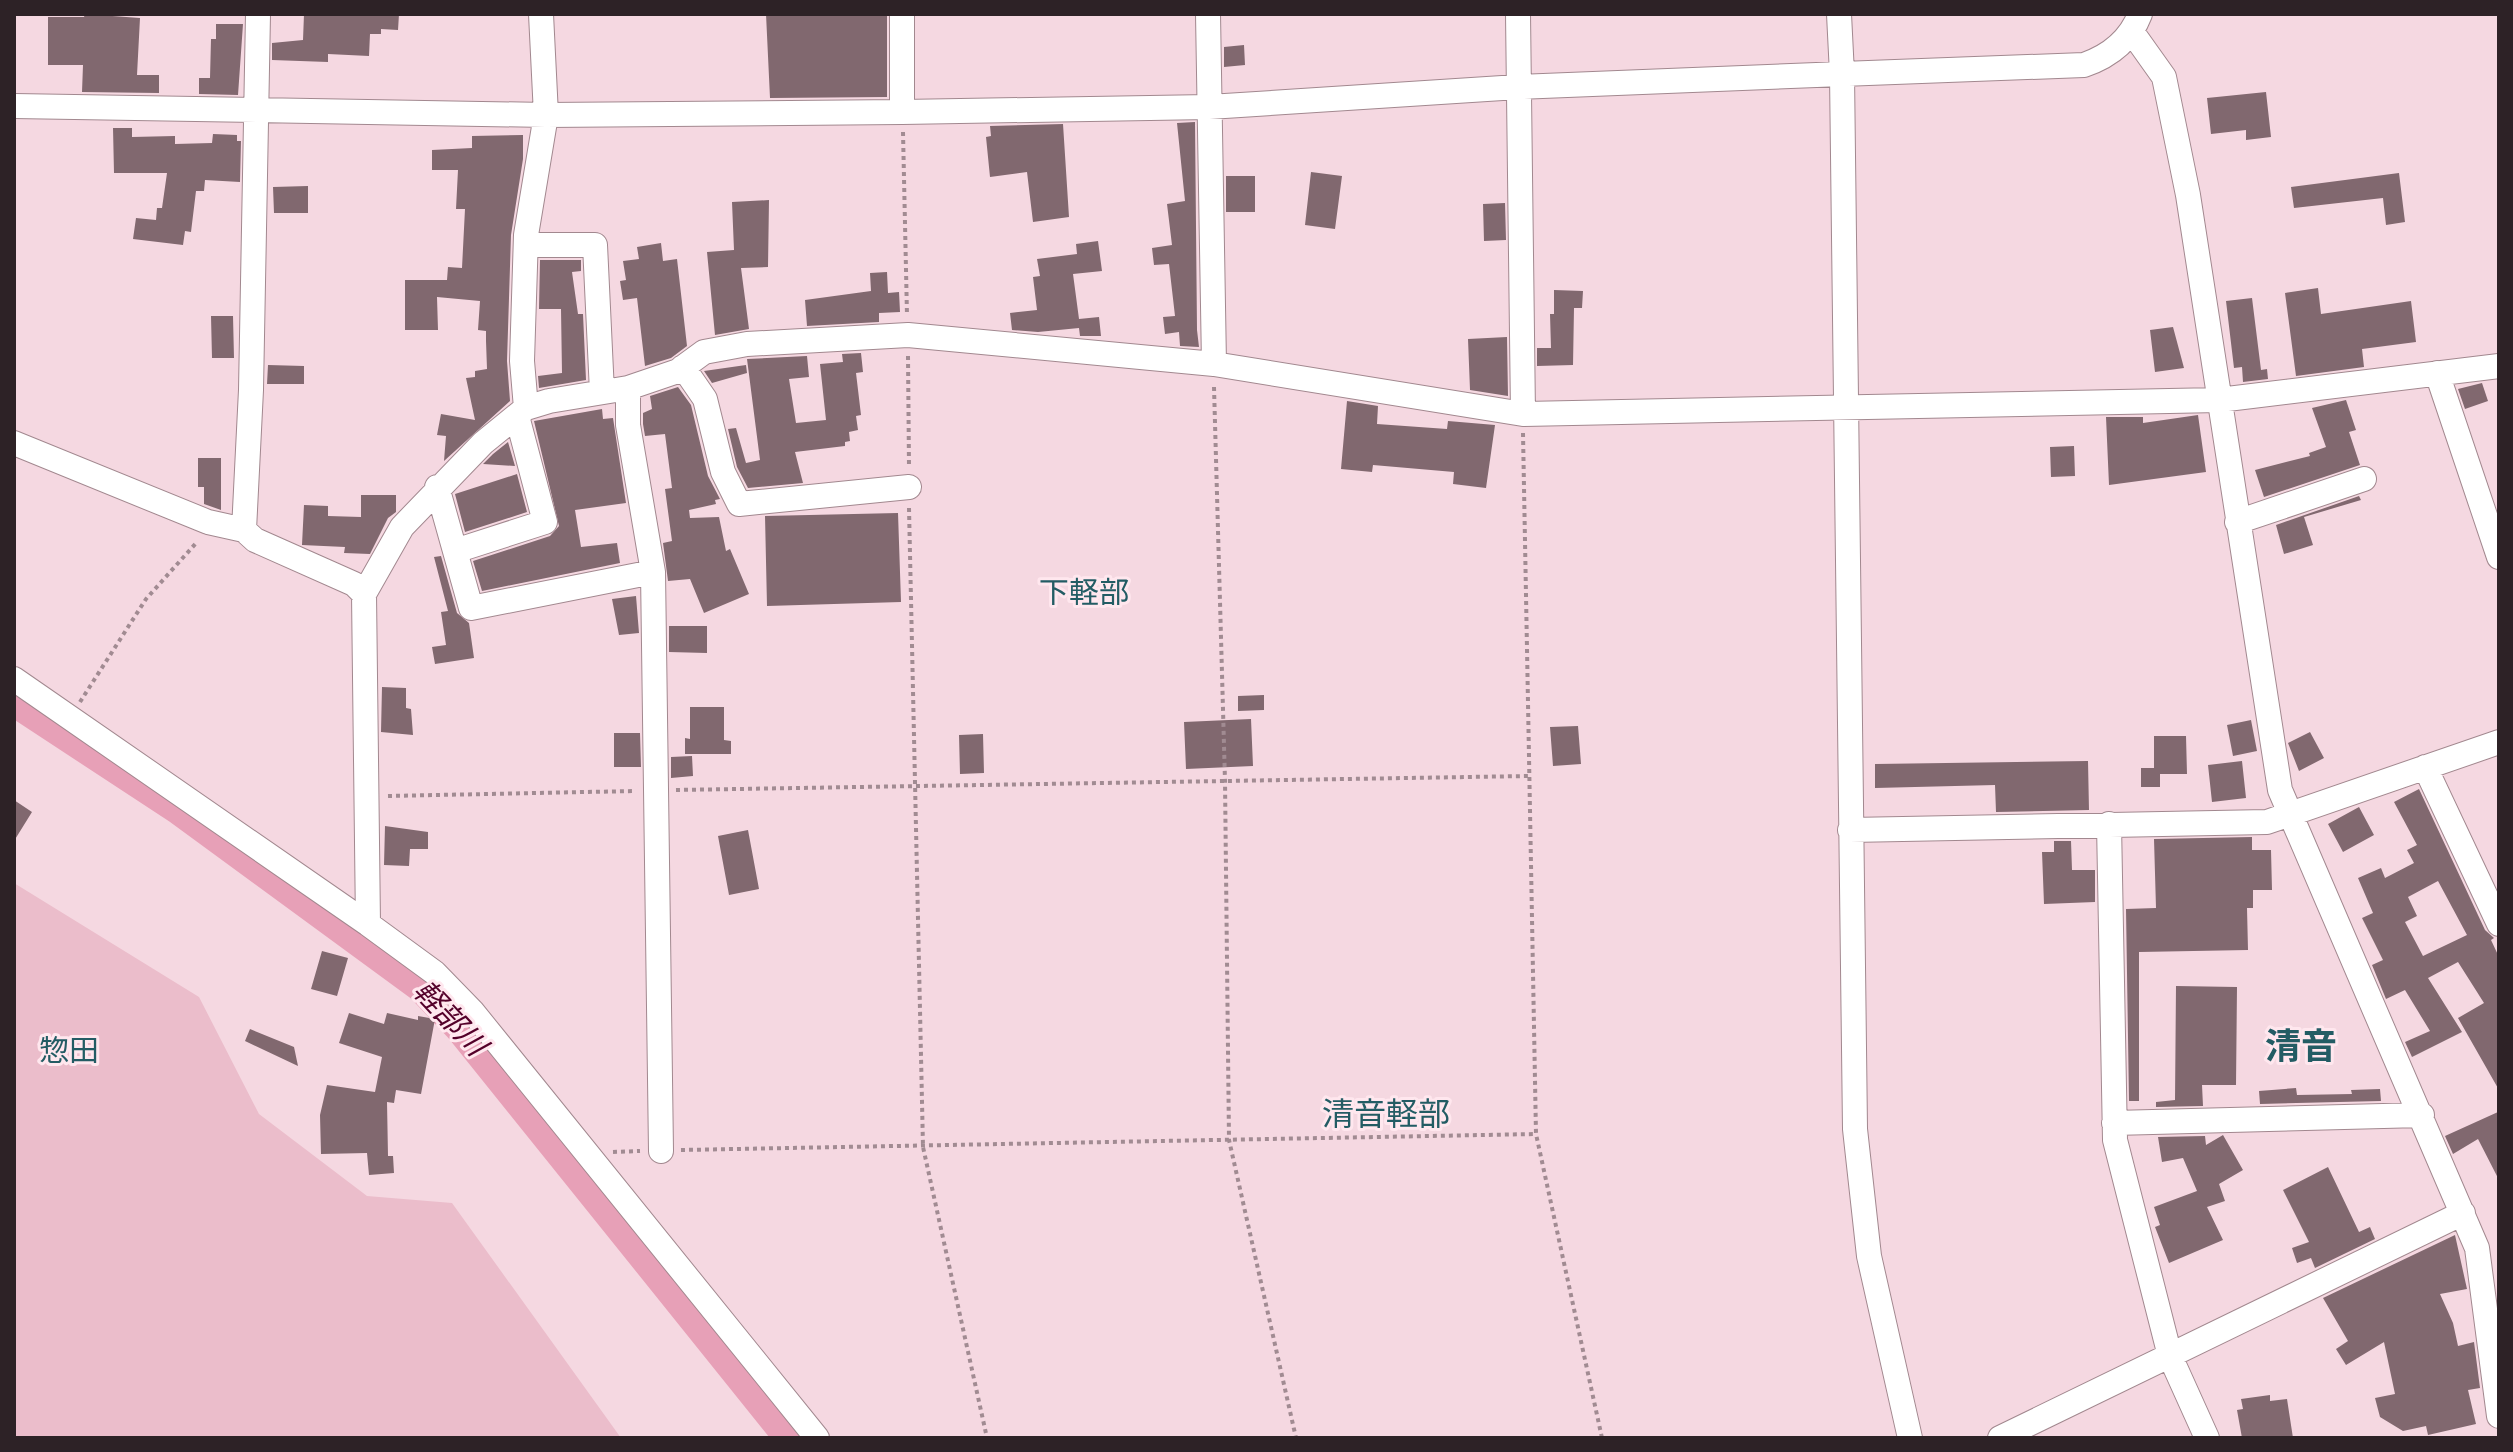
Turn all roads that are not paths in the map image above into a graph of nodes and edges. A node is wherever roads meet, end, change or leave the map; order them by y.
1 (258, 14) edge
2 (541, 14) edge
3 (902, 14) edge
4 (1208, 14) edge
5 (1518, 14) edge
6 (1839, 14) edge
7 (2136, 23) edge
8 (1842, 74) junction
9 (1518, 87) junction
10 (14, 106) edge
11 (1209, 107) junction
12 (256, 108) junction
13 (902, 112) junction
14 (546, 115) junction
15 (526, 245) junction
16 (1214, 364) junction
17 (2499, 366) edge
18 (683, 367) junction
19 (2437, 373) junction
20 (628, 388) junction
21 (602, 392) junction
22 (2219, 400) junction
23 (1844, 407) junction
24 (521, 412) junction
25 (1523, 414) junction
26 (14, 443) edge
27 (2364, 479) dead end
28 (437, 487) junction
29 (909, 487) road end
30 (2237, 522) junction
31 (244, 530) junction
32 (455, 551) junction
33 (2499, 557) edge
34 (653, 572) junction
35 (364, 594) junction
36 (14, 679) edge
37 (2499, 742) edge
38 (2425, 767) junction
39 (2287, 814) junction
40 (2109, 824) junction
41 (1850, 830) junction
42 (368, 924) junction
43 (2499, 924) edge
44 (2422, 1115) junction
45 (2114, 1123) junction
46 (661, 1151) road end
47 (2463, 1213) junction
48 (2488, 1244) edge
49 (2170, 1356) junction
50 (2499, 1416) edge
51 (817, 1438) edge
52 (1910, 1438) edge
53 (2000, 1438) edge
54 (2207, 1438) edge

1 - 12 street
2 - 14 street
3 - 13 street
4 - 11 street
5 - 9 street
6 - 8 street
7 - 8 street
7 - 22 street
8 - 9 street
8 - 23 street
9 - 11 street
9 - 25 street
10 - 12 street
11 - 13 street
11 - 16 street
12 - 14 street
12 - 31 street
13 - 14 street
14 - 15 street
15 - 21 street
15 - 24 street
16 - 18 street
16 - 25 street
17 - 19 street
18 - 20 street
18 - 29 street
19 - 22 street
19 - 33 street
20 - 21 street
20 - 34 street
21 - 24 street
22 - 23 street
22 - 30 street
23 - 25 street
23 - 41 street
24 - 28 street
24 - 32 street
26 - 31 street
27 - 30 street
28 - 32 street
28 - 35 street
30 - 39 street
31 - 35 street
32 - 34 street
34 - 46 street
35 - 42 street
36 - 42 street
37 - 38 street
38 - 39 street
38 - 43 street
39 - 40 street
39 - 44 street
40 - 41 street
40 - 45 street
41 - 52 street
42 - 51 street
44 - 45 street
44 - 47 street
45 - 49 street
47 - 48 street
47 - 49 street
48 - 50 street
49 - 53 street
49 - 54 street

